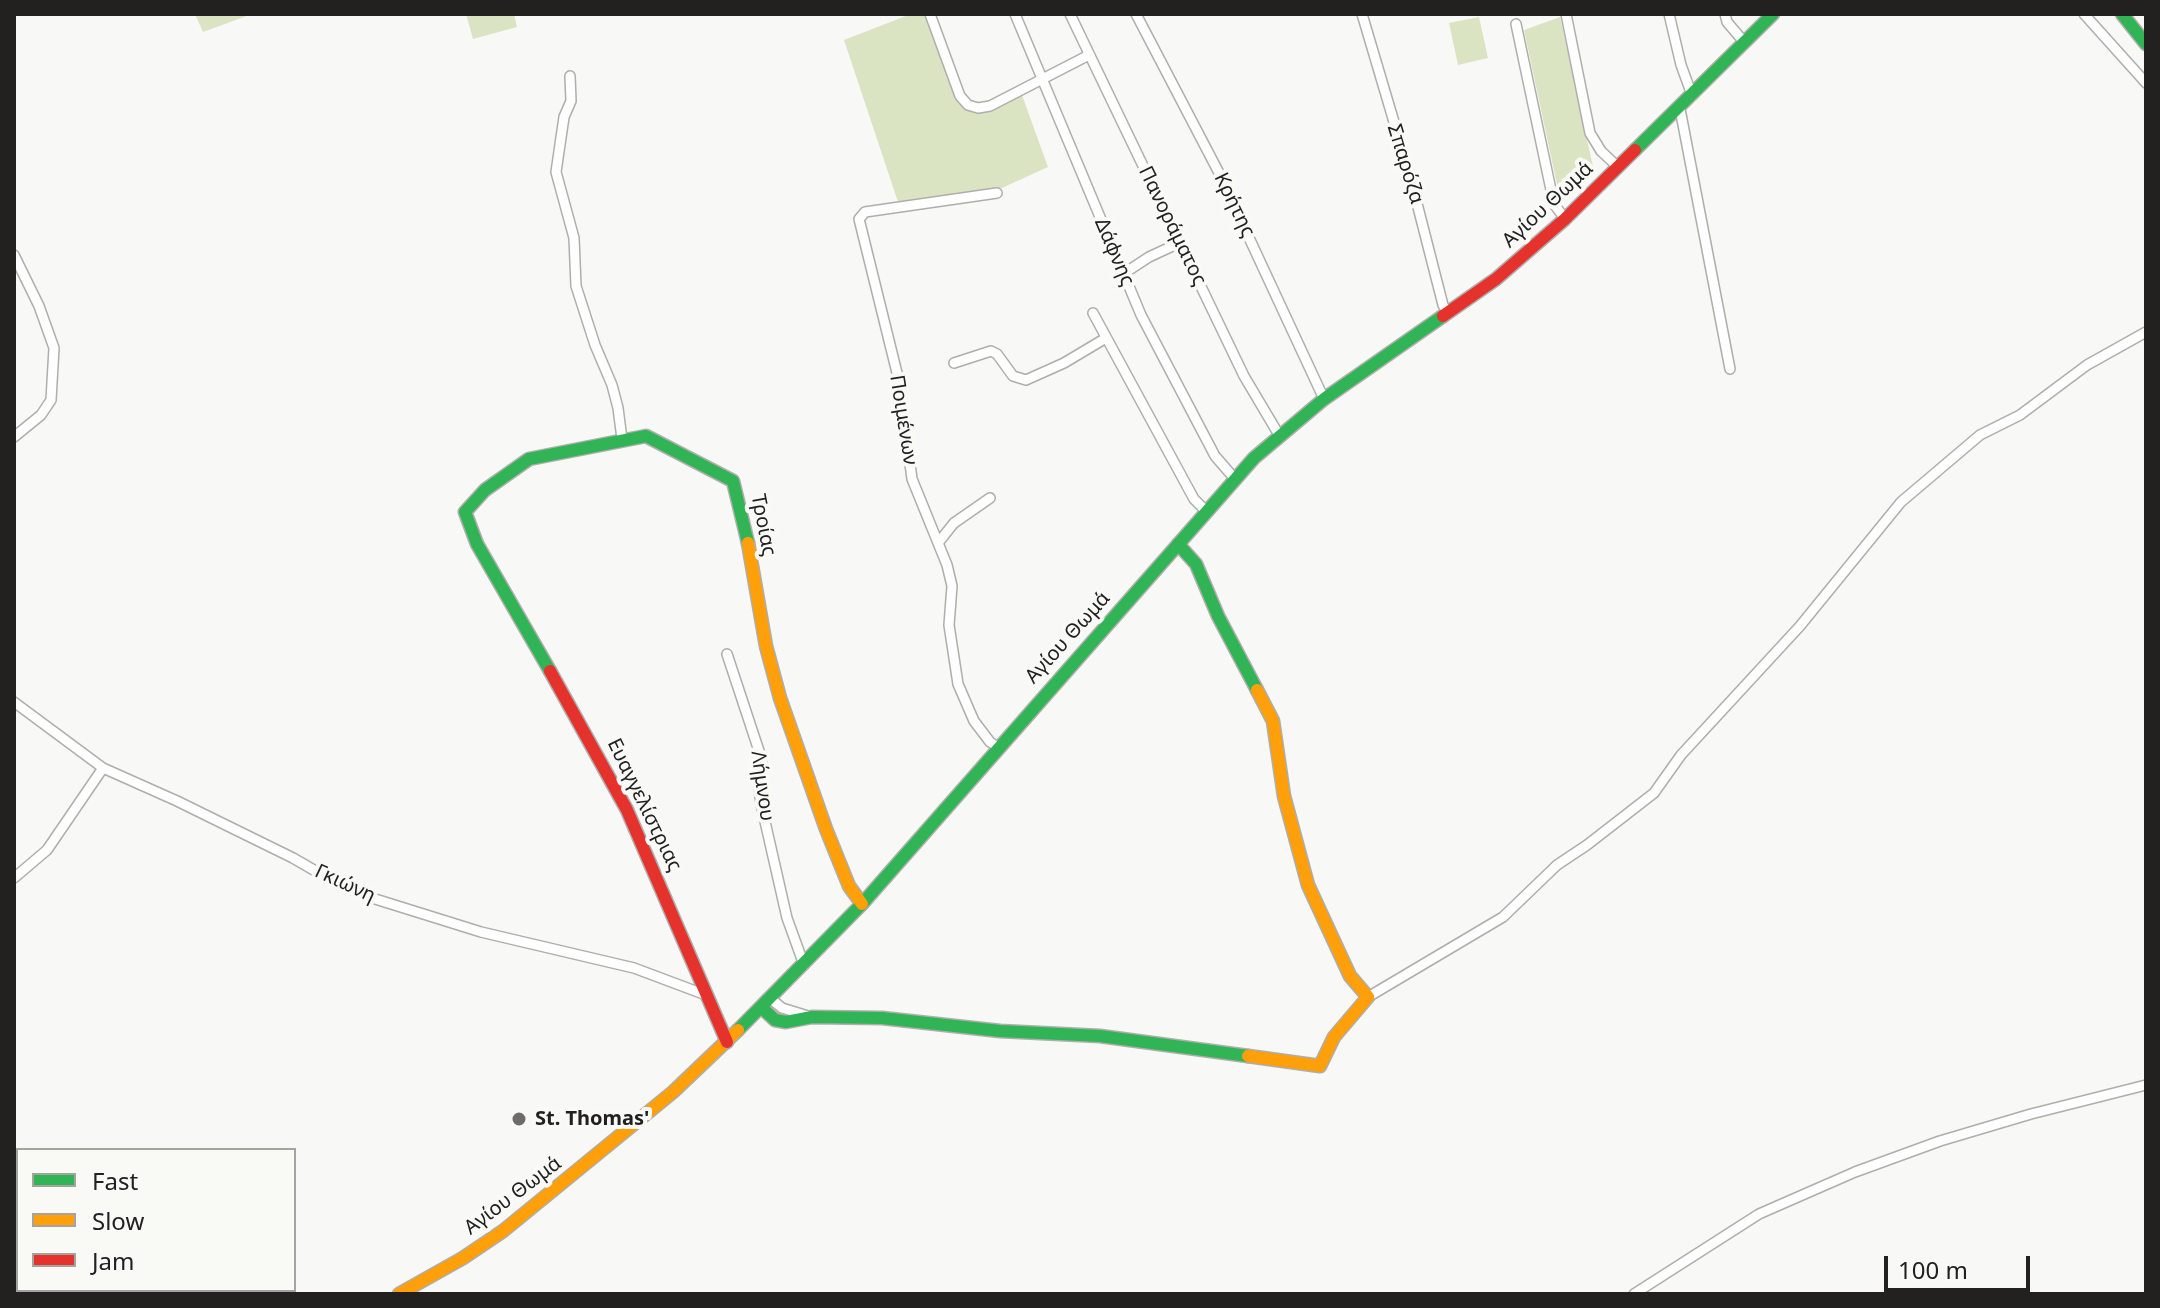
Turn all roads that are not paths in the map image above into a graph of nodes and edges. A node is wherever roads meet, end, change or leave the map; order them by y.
1 (930, 14) edge
2 (1015, 14) edge
3 (1070, 14) edge
4 (1136, 14) edge
5 (1362, 14) edge
6 (1566, 14) edge
7 (1669, 14) edge
8 (1725, 14) edge
9 (1773, 14) edge
10 (2084, 14) edge
11 (2122, 14) edge
12 (1516, 24) dead end
13 (1745, 43) junction
14 (2146, 44) edge
15 (1089, 55) junction
16 (570, 76) dead end
17 (1042, 79) junction
18 (2146, 83) edge
19 (1692, 95) junction
20 (1680, 109) junction
21 (1618, 167) junction
22 (997, 193) dead end
23 (1565, 219) junction
24 (1179, 243) junction
25 (14, 255) edge
26 (1123, 274) junction
27 (1093, 313) dead end
28 (1448, 313) junction
29 (2146, 332) edge
30 (1106, 338) junction
31 (954, 363) dead end
32 (1730, 369) dead end
33 (1324, 399) junction
34 (1279, 435) junction
35 (14, 437) edge
36 (622, 439) junction
37 (1235, 479) junction
38 (990, 498) dead end
39 (1206, 511) junction
40 (938, 543) junction
41 (1178, 544) junction
42 (506, 595) joint
43 (727, 654) dead end
44 (14, 702) edge
45 (998, 747) junction
46 (103, 768) junction
47 (14, 878) edge
48 (862, 904) junction
49 (804, 965) junction
50 (706, 995) junction
51 (1368, 997) junction
52 (766, 1003) junction
53 (727, 1042) junction
54 (2146, 1085) edge
55 (399, 1294) edge
56 (1634, 1294) edge

1 - 17 street
2 - 17 street, Δάφνης
3 - 15 street, Πανοράματος
4 - 33 street, Κρήτης
5 - 28 street, Σπαρόζα
6 - 21 street
7 - 19 street
8 - 13 street
9 - 13 main road, Αγίου Θωμά
10 - 18 street
11 - 14 main road
12 - 23 street
13 - 19 main road, Αγίου Θωμά
15 - 17 street
15 - 24 street, Πανοράματος
16 - 36 street
17 - 26 street, Δάφνης
19 - 20 main road, Αγίου Θωμά
20 - 21 main road, Αγίου Θωμά
20 - 32 street
21 - 23 main road, Αγίου Θωμά
22 - 40 street, Ποιμένων
23 - 28 main road, Αγίου Θωμά
24 - 26 street
24 - 34 street, Πανοράματος
25 - 35 street
26 - 37 street, Δάφνης
27 - 30 street
28 - 33 main road, Αγίου Θωμά
29 - 51 street
30 - 31 street
30 - 39 street
33 - 34 main road, Αγίου Θωμά
34 - 37 main road, Αγίου Θωμά
36 - 42 main road, Τροίας
36 - 48 main road, Τροίας
37 - 39 main road, Αγίου Θωμά
38 - 40 street
39 - 41 main road, Αγίου Θωμά
40 - 45 street, Ποιμένων
41 - 45 main road, Αγίου Θωμά
41 - 51 main road
42 - 50 main road, Ευαγγελίστριας
43 - 49 street, Λήμνου
44 - 46 street, Γκιώνη
45 - 48 main road, Αγίου Θωμά
46 - 47 street
46 - 50 street, Γκιώνη
48 - 49 main road, Αγίου Θωμά
49 - 52 main road, Αγίου Θωμά
50 - 53 main road, Ευαγγελίστριας
51 - 52 main road
52 - 53 main road, Αγίου Θωμά
53 - 55 main road, Αγίου Θωμά
54 - 56 street

